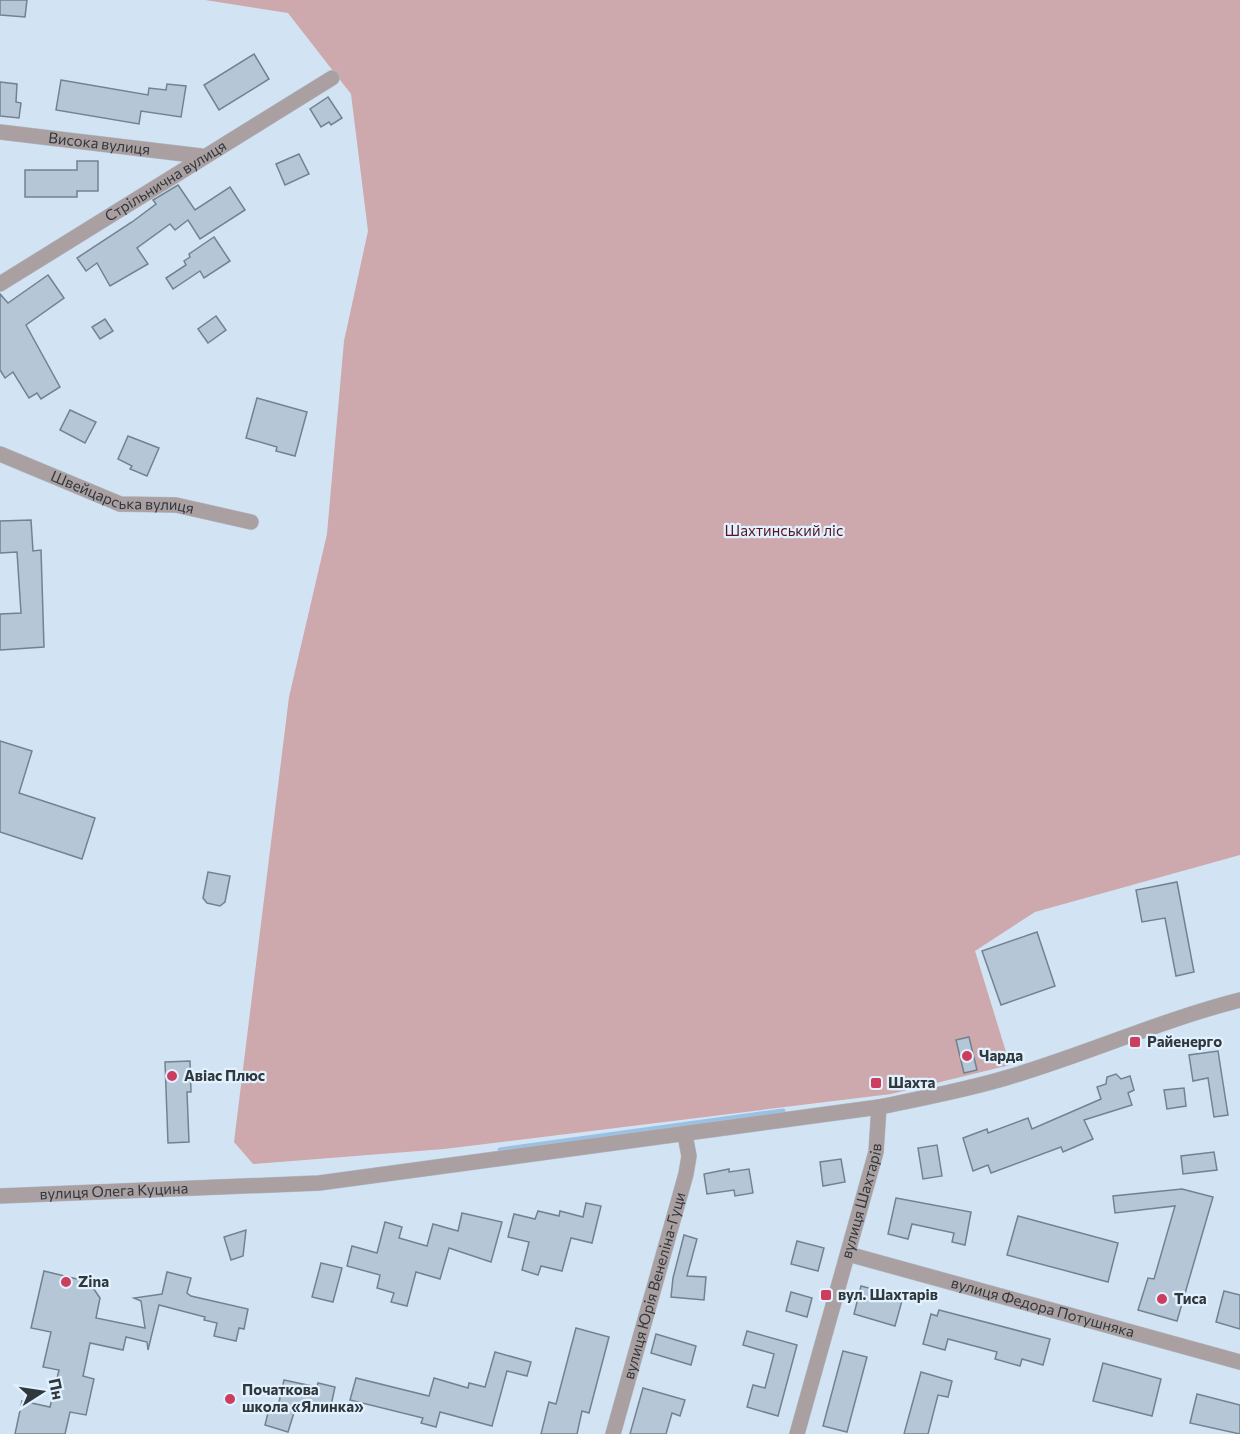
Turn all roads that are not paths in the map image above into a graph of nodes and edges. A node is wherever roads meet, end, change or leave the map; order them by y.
1 (332, 78) dead end
2 (0, 132) edge
3 (201, 156) junction
4 (0, 284) edge
5 (0, 454) edge
6 (251, 522) dead end
7 (1240, 1000) edge
8 (879, 1107) junction
9 (685, 1134) junction
10 (0, 1196) edge
11 (848, 1254) junction
12 (1240, 1362) edge
13 (613, 1434) edge
14 (797, 1434) edge

1 - 3 street, Стрільнична вулиця
2 - 3 street, Висока вулиця
3 - 4 street, Стрільнична вулиця
5 - 6 street, Швейцарська вулиця
7 - 8 street, вулиця Олега Куцина
8 - 9 street, вулиця Олега Куцина
8 - 11 street, вулиця Шахтарів
9 - 10 street, вулиця Олега Куцина
9 - 13 street, вулиця Юрія Венеліна-Гуци
11 - 12 street, вулиця Федора Потушняка
11 - 14 street, вулиця Шахтарів

